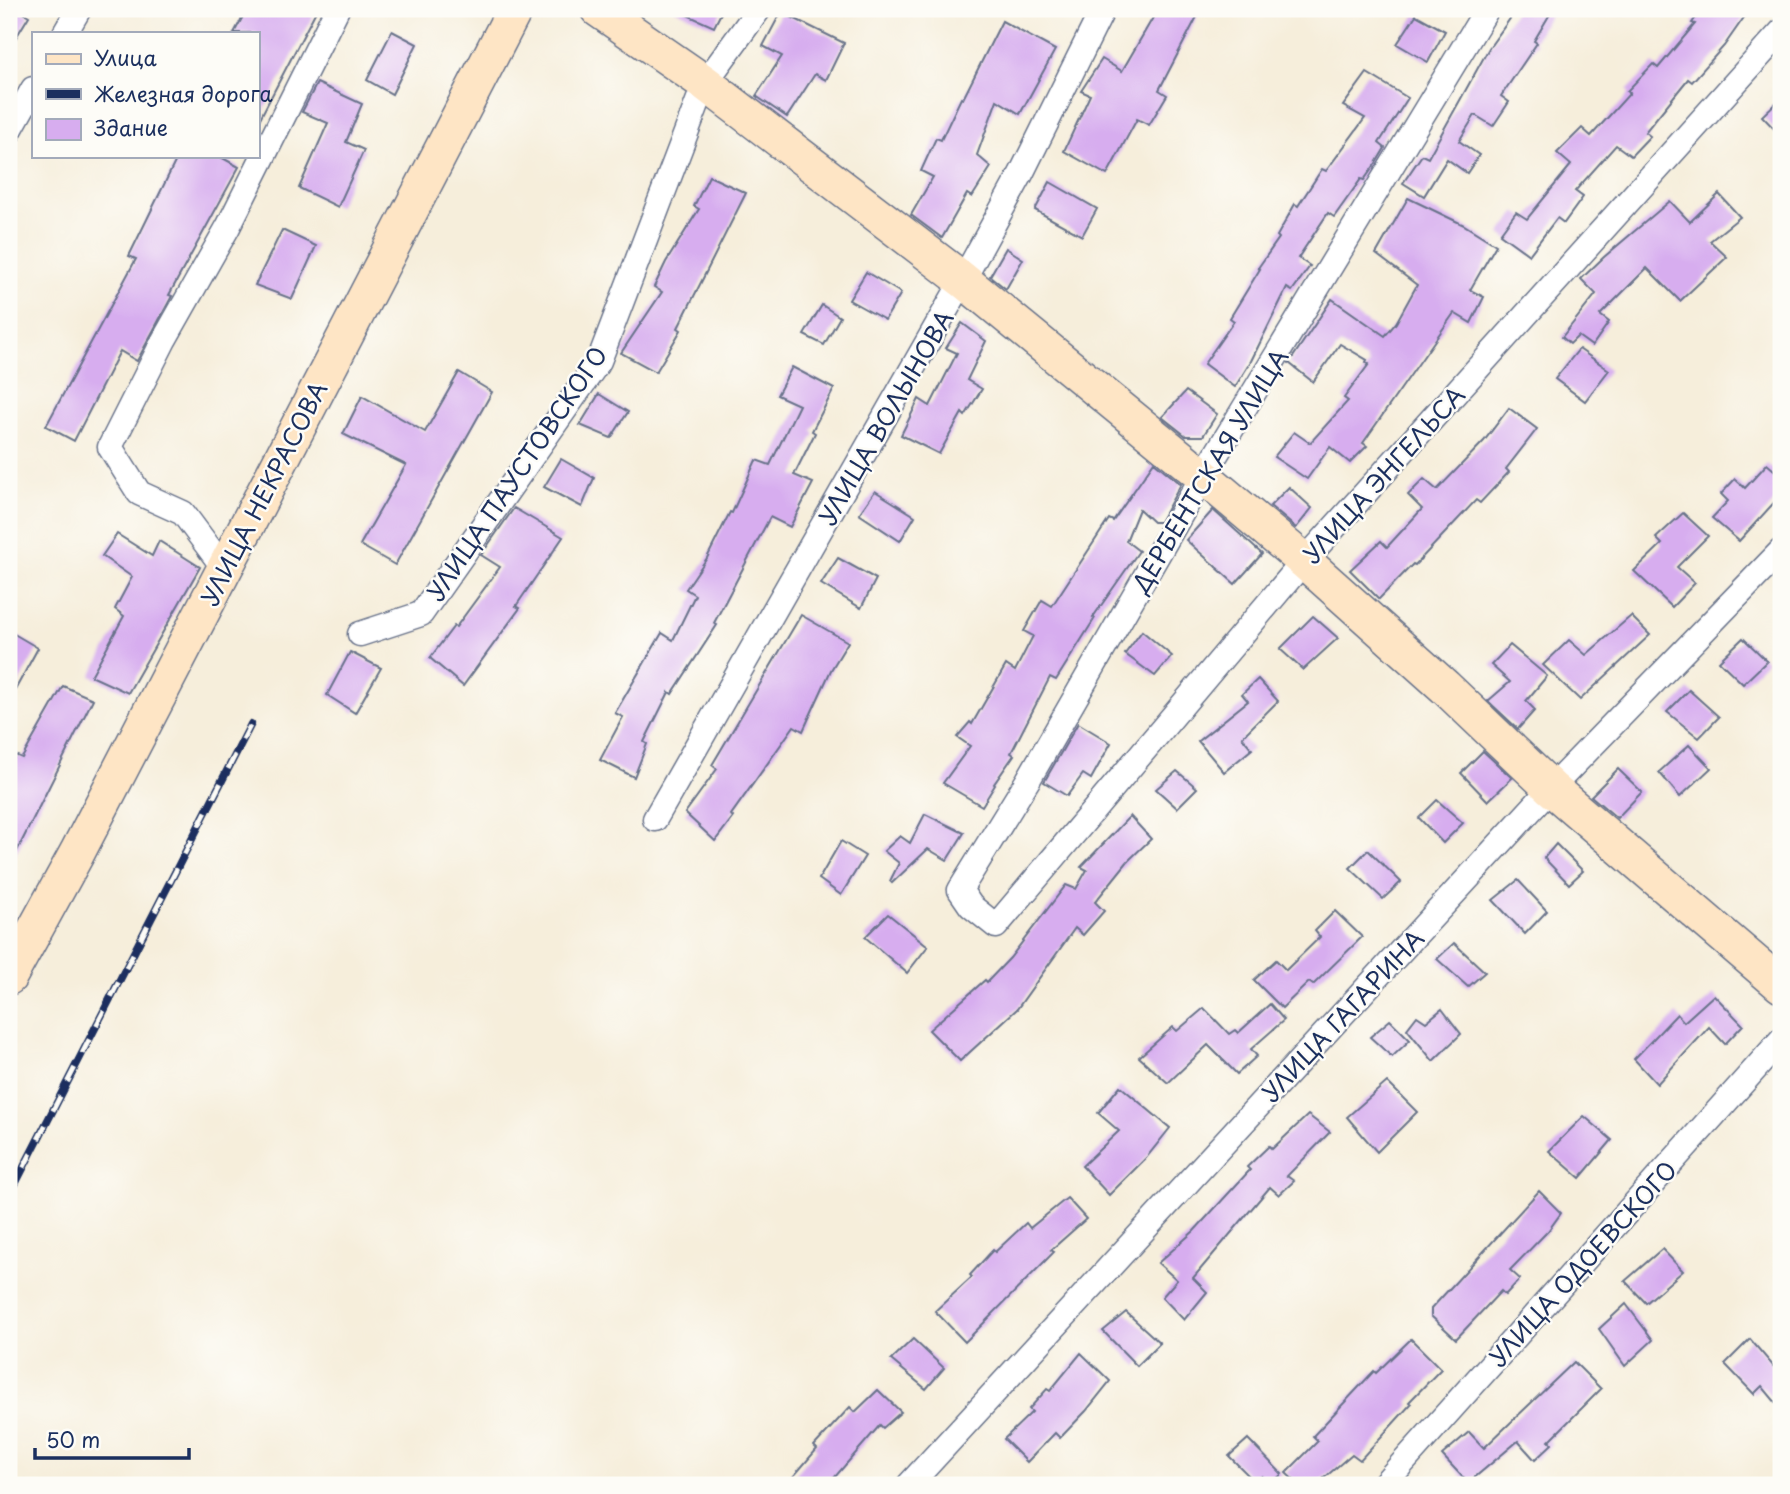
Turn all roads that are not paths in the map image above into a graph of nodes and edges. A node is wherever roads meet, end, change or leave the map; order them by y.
1 (79, 9) edge
2 (337, 9) edge
3 (515, 9) edge
4 (598, 9) edge
5 (759, 9) edge
6 (1104, 9) edge
7 (1487, 9) edge
8 (66, 32) edge
9 (1781, 32) edge
10 (705, 83) junction
11 (32, 91) edge
12 (9, 132) edge
13 (963, 280) junction
14 (1203, 476) junction
15 (1781, 551) edge
16 (1304, 561) junction
17 (224, 568) junction
18 (360, 634) dead end
19 (1551, 788) junction
20 (655, 819) dead end
21 (996, 926) joint
22 (9, 977) edge
23 (1781, 985) edge
24 (1781, 1040) edge
25 (909, 1485) edge
26 (1383, 1485) edge

1 - 8 street
2 - 17 street
3 - 17 street, УЛИЦА НЕКРАСОВА
4 - 10 street
5 - 10 street, УЛИЦА ПАУСТОВСКОГО
6 - 13 street, УЛИЦА ВОЛЫНОВА
7 - 14 street, ДЕРБЕНТСКАЯ УЛИЦА
9 - 16 street, УЛИЦА ЭНГЕЛЬСА
10 - 13 street
10 - 18 street, УЛИЦА ПАУСТОВСКОГО
11 - 12 street
13 - 14 street
13 - 20 street, УЛИЦА ВОЛЫНОВА
14 - 16 street
14 - 21 street, ДЕРБЕНТСКАЯ УЛИЦА
15 - 19 street, УЛИЦА ГАГАРИНА
16 - 19 street
16 - 21 street, УЛИЦА ЭНГЕЛЬСА
17 - 22 street, УЛИЦА НЕКРАСОВА
19 - 23 street
19 - 25 street, УЛИЦА ГАГАРИНА
24 - 26 street, УЛИЦА ОДОЕВСКОГО

